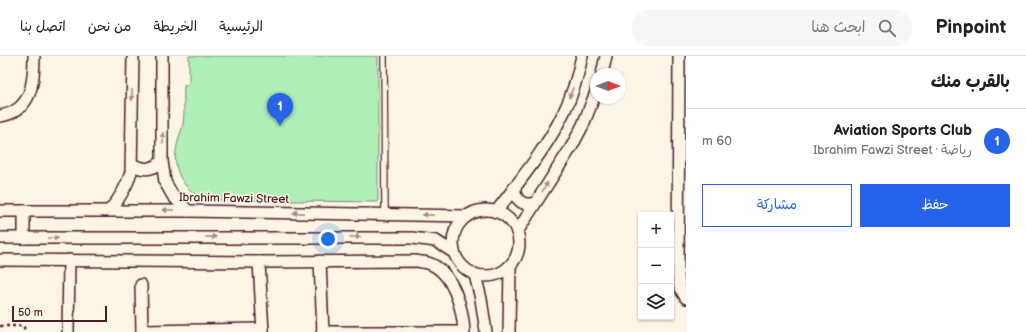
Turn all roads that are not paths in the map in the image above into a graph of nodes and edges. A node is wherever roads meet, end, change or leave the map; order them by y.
1 (34, 56) edge
2 (133, 56) edge
3 (162, 56) edge
4 (384, 56) edge
5 (582, 56) edge
6 (606, 56) edge
7 (679, 56) edge
8 (603, 68) edge
9 (591, 104) edge
10 (0, 116) edge
11 (162, 161) junction
12 (132, 164) junction
13 (515, 186) junction
14 (535, 203) junction
15 (110, 210) junction
16 (188, 210) junction
17 (0, 211) edge
18 (24, 211) junction
19 (496, 212) junction
20 (385, 214) junction
21 (467, 216) junction
22 (517, 232) junction
23 (0, 238) edge
24 (24, 238) junction
25 (453, 252) junction
26 (0, 260) edge
27 (69, 260) junction
28 (320, 261) junction
29 (260, 262) junction
30 (510, 266) junction
31 (475, 275) junction
32 (141, 285) dead end
33 (686, 298) edge
34 (263, 330) edge
35 (142, 331) edge
36 (224, 331) edge
37 (68, 332) edge
38 (322, 332) edge
39 (464, 332) edge
40 (486, 332) edge
41 (510, 332) edge

1 - 10 street
2 -> 12 street
11 -> 3 street
4 - 20 lane
5 -> 13 street
6 - 8 street
7 - 33 street
14 -> 9 street
11 - 12 street
11 - 16 street
12 - 15 street
13 - 14 street
13 - 19 street
14 - 22 street
16 -> 15 street, Ibrahim Fawzi Street
15 - 18 street, Ibrahim Fawzi Street
20 -> 16 street, Ibrahim Fawzi Street
17 - 18 street, Ibrahim Fawzi Street
18 - 24 street
19 - 21 street
19 - 22 street
21 -> 20 street, Ibrahim Fawzi Street
21 - 25 street
22 - 30 street
23 - 24 street
24 -> 25 street
25 - 31 street
26 - 27 street
27 - 29 street
27 - 37 street
28 - 29 street
28 - 38 street
28 - 39 street
29 - 34 street
30 - 31 street
30 - 41 street
31 - 40 street
32 - 35 street
34 - 36 street
35 - 36 street
38 - 39 street

